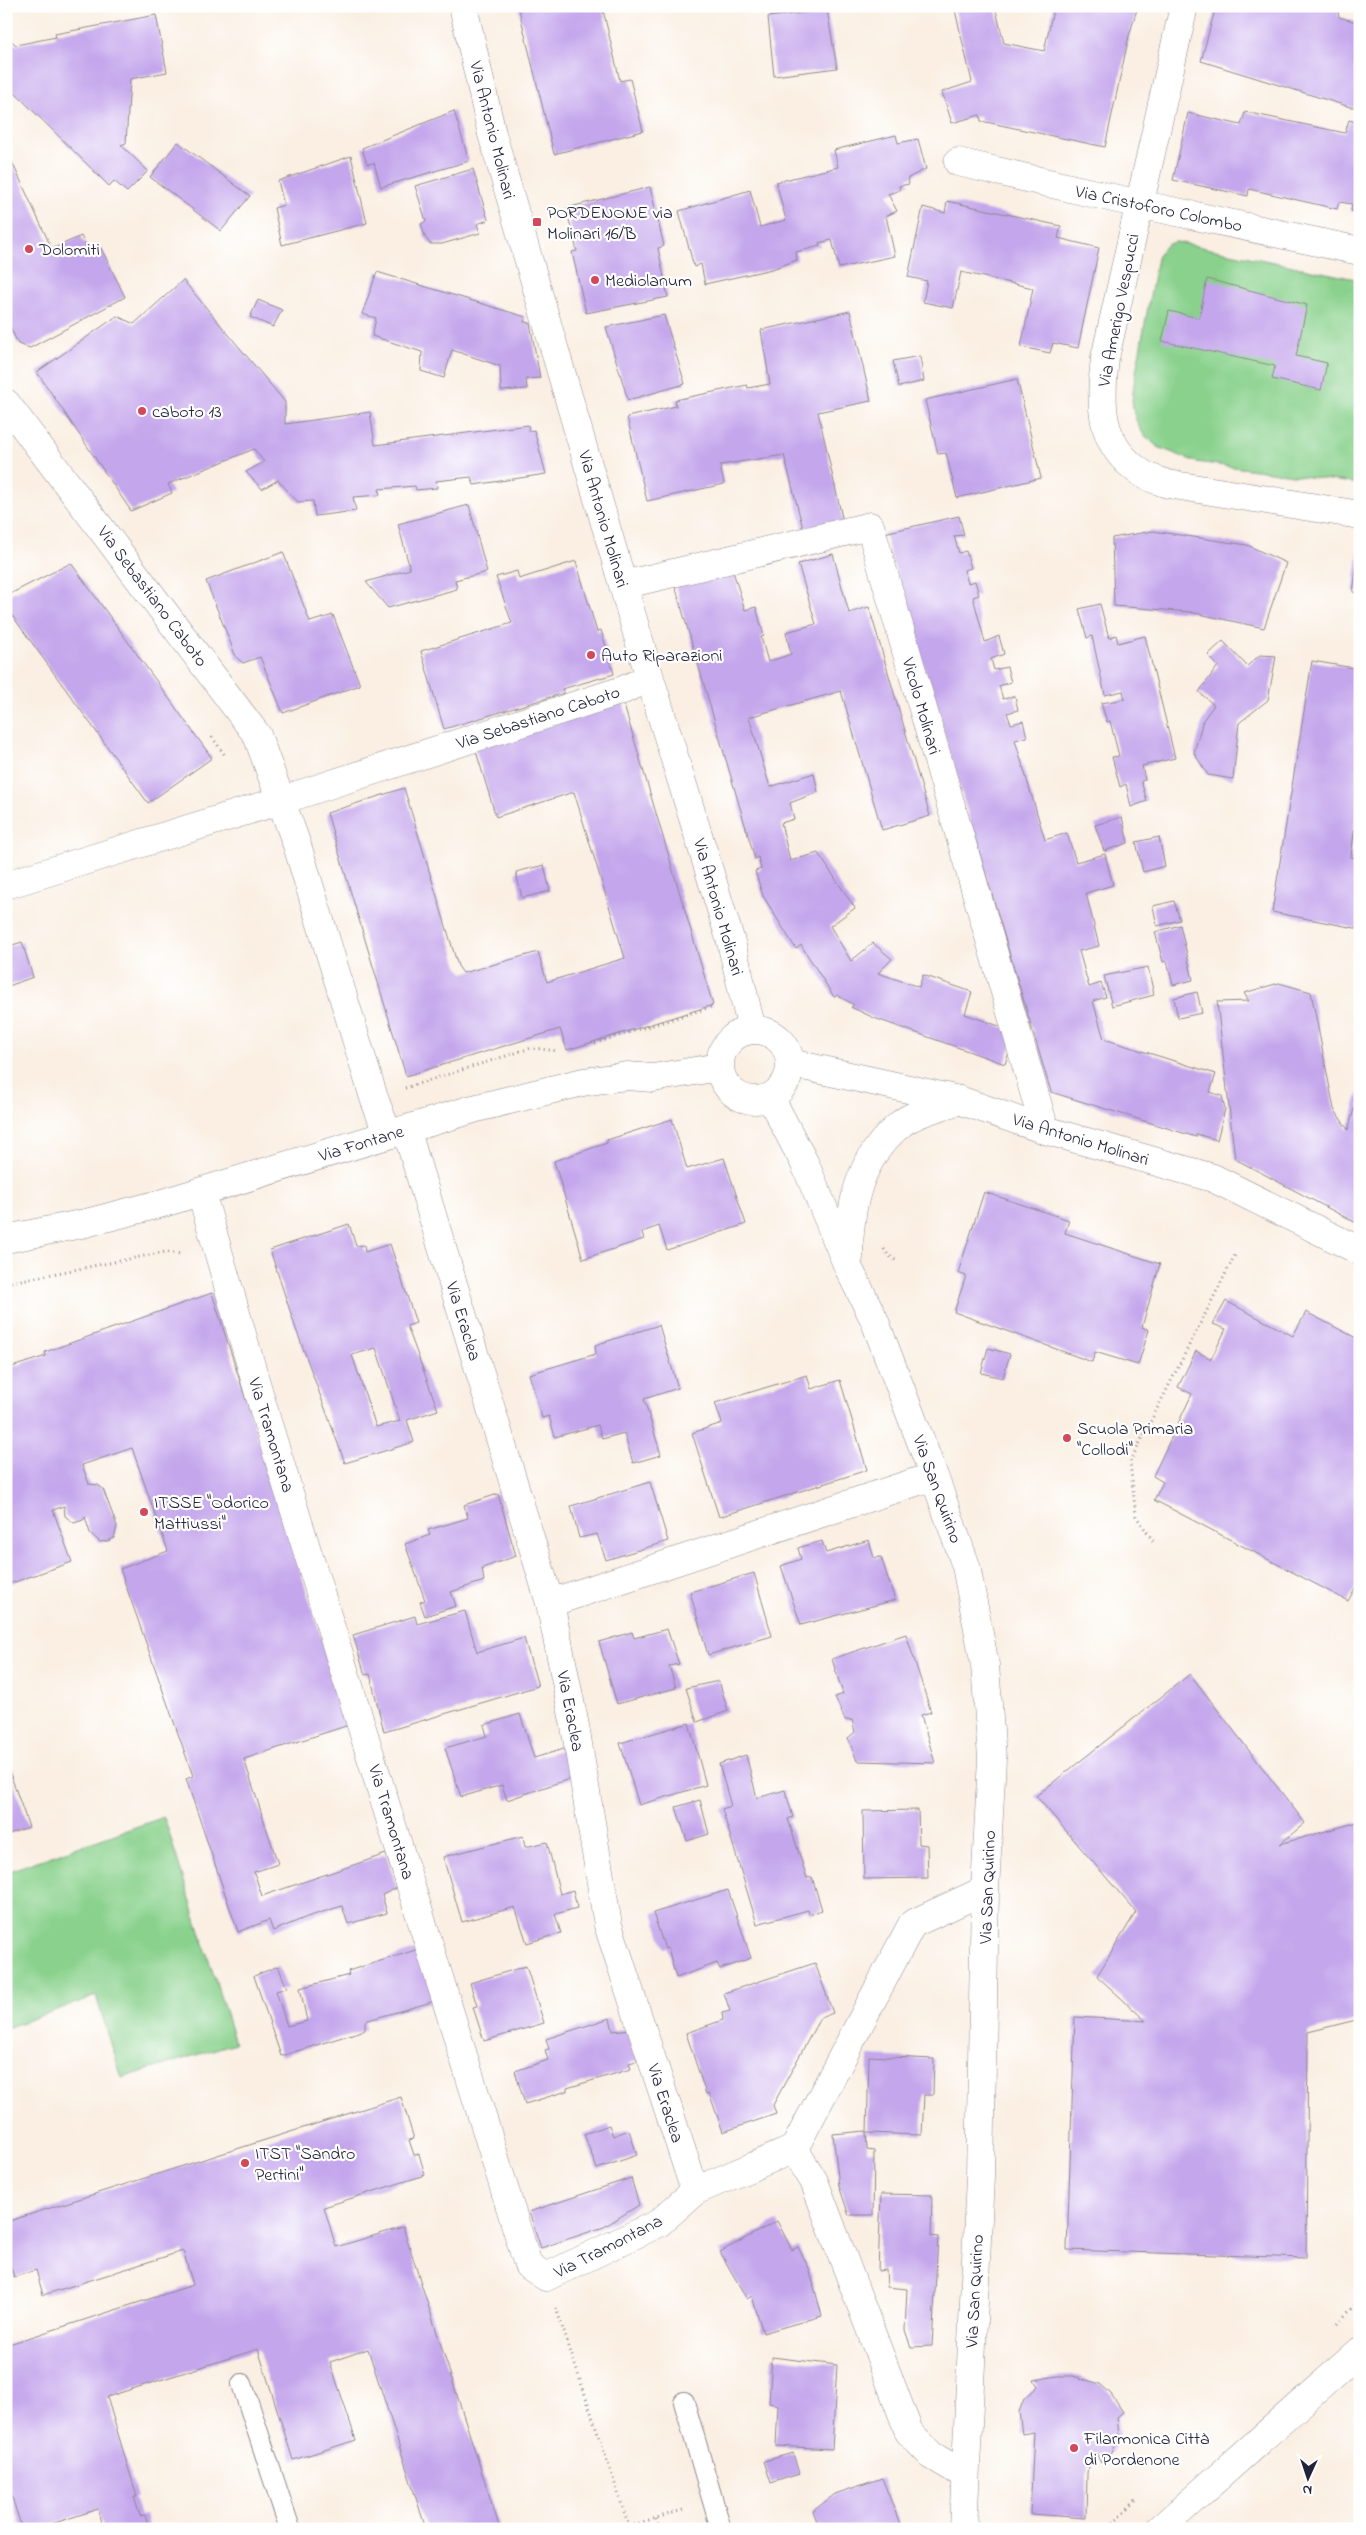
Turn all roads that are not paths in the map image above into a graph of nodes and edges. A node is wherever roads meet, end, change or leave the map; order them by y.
1 (464, 6) edge
2 (1184, 6) edge
3 (958, 162) dead end
4 (1139, 204) junction
5 (1360, 251) edge
6 (6, 402) edge
7 (1360, 515) edge
8 (623, 585) junction
9 (650, 678) junction
10 (282, 800) junction
11 (6, 885) edge
12 (752, 1030) junction
13 (790, 1063) junction
14 (719, 1067) junction
15 (770, 1097) junction
16 (959, 1100) junction
17 (1045, 1130) junction
18 (397, 1132) junction
19 (201, 1192) junction
20 (6, 1239) edge
21 (1360, 1251) edge
22 (849, 1269) junction
23 (934, 1476) junction
24 (550, 1603) junction
25 (985, 1890) junction
26 (794, 2149) junction
27 (695, 2191) junction
28 (1360, 2350) edge
29 (242, 2384) dead end
30 (684, 2402) dead end
31 (965, 2475) junction
32 (290, 2529) edge
33 (720, 2529) edge
34 (963, 2529) edge
35 (1160, 2529) edge

1 - 8 street, Via Antonio Molinari
2 - 4 street, Via Amerigo Vespucci
3 - 4 street, Via Cristoforo Colombo
4 - 5 street, Via Cristoforo Colombo
4 - 7 street, Via Amerigo Vespucci
6 - 10 street, Via Sebastiano Caboto
8 - 9 street, Via Antonio Molinari
8 - 17 street, Vicolo Molinari
9 - 10 street, Via Sebastiano Caboto
9 - 12 street, Via Antonio Molinari
10 - 11 street
10 - 18 street, Via Sebastiano Caboto
12 - 13 street
12 - 14 street
13 - 15 street
13 - 16 street, Via Antonio Molinari
14 - 15 street
14 - 18 street, Via Fontane
15 - 22 street, Via San Quirino
16 - 17 street, Via Antonio Molinari
16 - 22 street, Via San Quirino
17 - 21 street, Via Antonio Molinari
18 - 19 street, Via Fontane
18 - 24 street, Via Eraclea
19 - 20 street, Via Fontane
19 - 27 street, Via Tramontana
22 - 23 street, Via San Quirino
23 - 24 street
23 - 25 street, Via San Quirino
24 - 27 street, Via Eraclea
25 - 26 street
25 - 31 street, Via San Quirino
26 - 27 street
26 - 31 street
28 - 35 street
29 - 32 lane
30 - 33 lane
31 - 34 street, Via San Quirino

